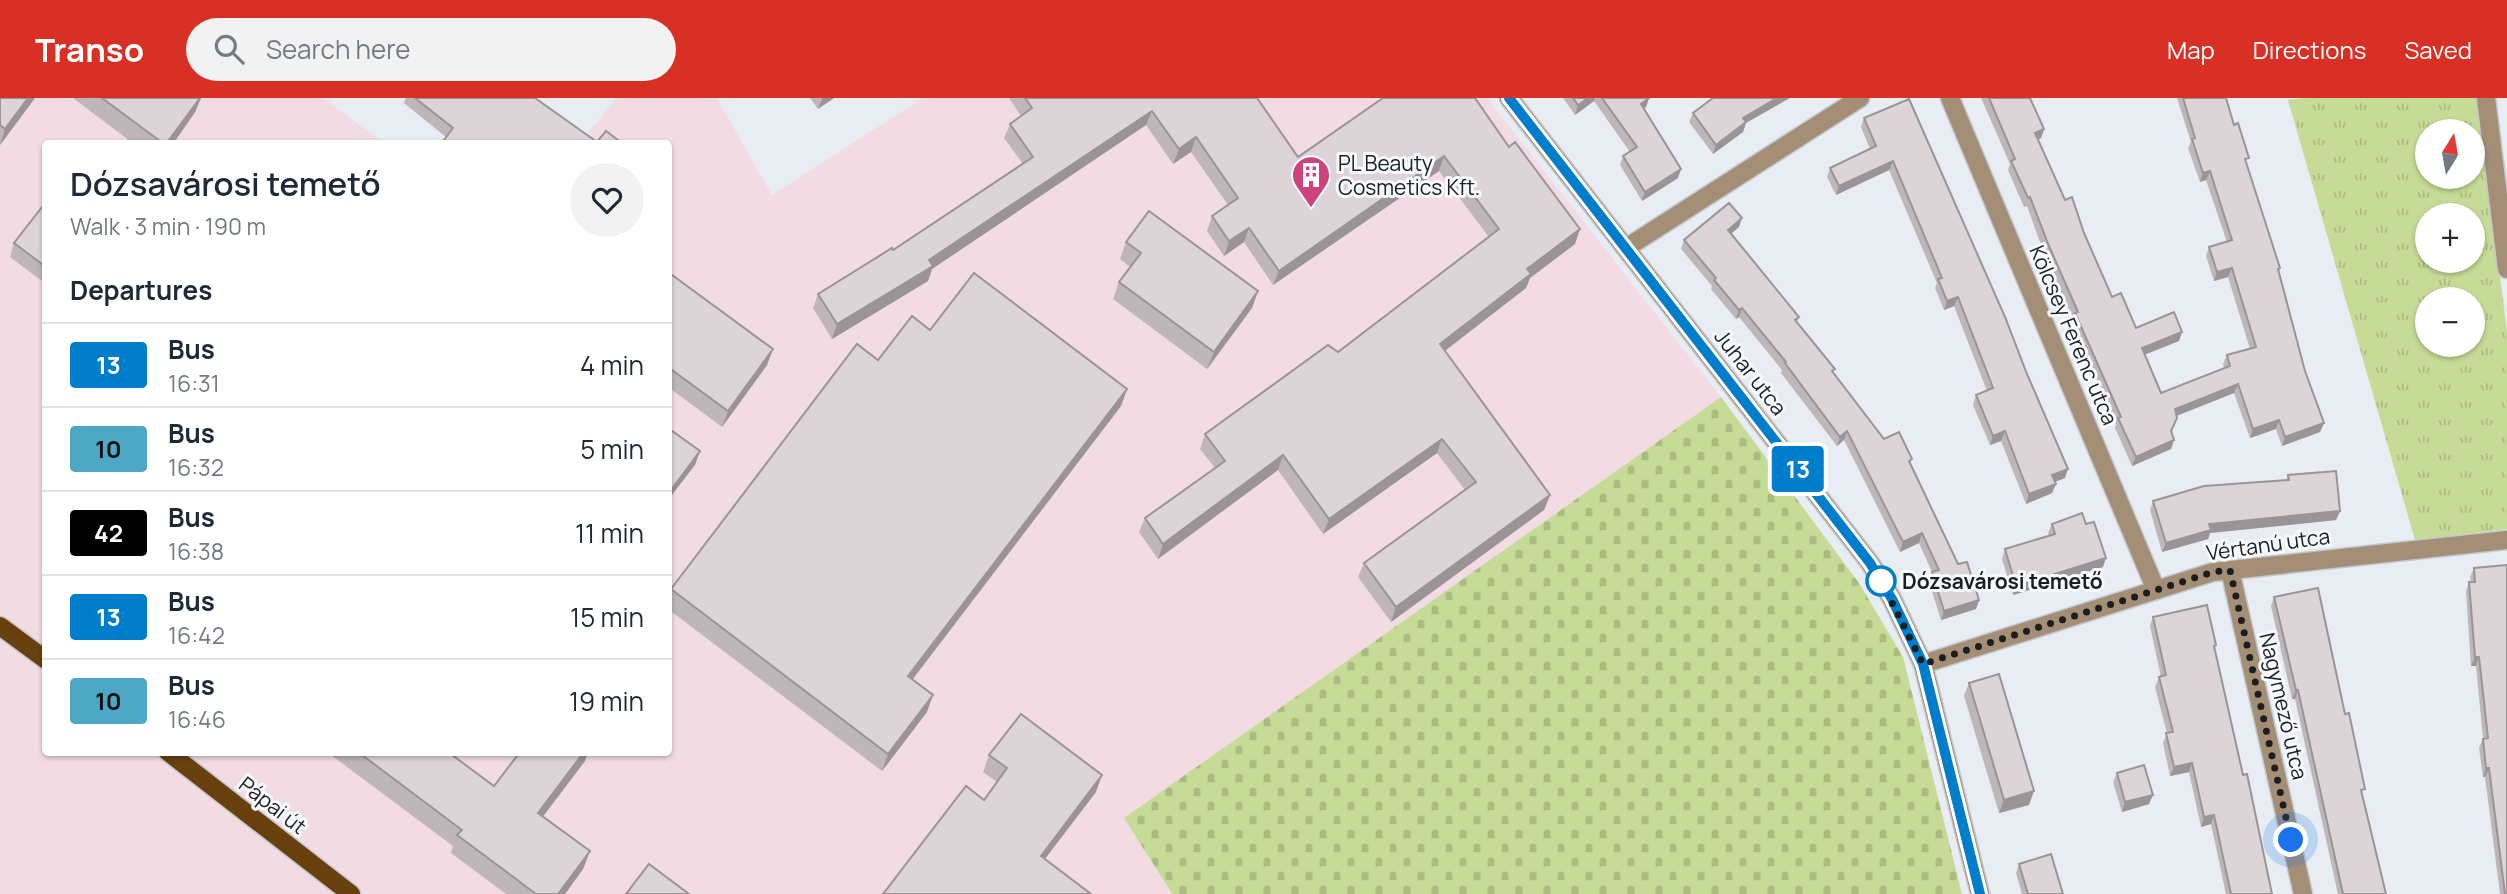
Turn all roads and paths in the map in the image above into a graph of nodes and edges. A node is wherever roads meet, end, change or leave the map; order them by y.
1 (1509, 98) edge
2 (1860, 98) edge
3 (1950, 98) edge
4 (2486, 98) edge
5 (1839, 104) edge
6 (1626, 248) junction
7 (2507, 269) edge
8 (2507, 540) edge
9 (2230, 570) junction
10 (2156, 590) junction
11 (0, 626) edge
12 (42, 657) edge
13 (1923, 664) junction
14 (173, 756) edge
15 (351, 894) edge
16 (1980, 894) edge
17 (2303, 894) edge

1 - 6 street, Juhar utca
2 - 5 street
3 - 10 street, Kölcsey Ferenc utca
4 - 7 street
5 - 6 street
6 - 13 street, Juhar utca
8 - 9 street, Vértanú utca
9 - 10 street, Vértanú utca
9 - 17 street, Nagymező utca
10 - 13 street, Vértanú utca
11 - 12 main road
13 - 16 street, Juhar utca
14 - 15 main road, Pápai út

